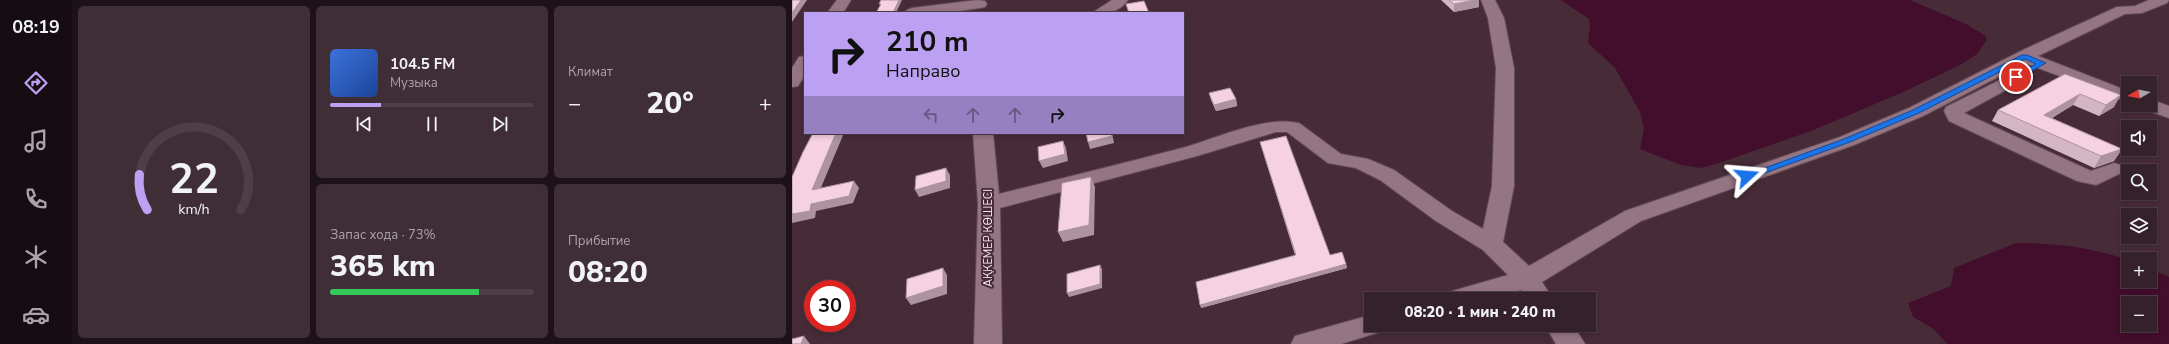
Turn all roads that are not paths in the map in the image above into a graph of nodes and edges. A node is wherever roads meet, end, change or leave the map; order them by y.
1 (844, 0) edge
2 (1120, 0) edge
3 (1488, 0) edge
4 (2162, 0) edge
5 (2124, 5) edge
6 (980, 6) edge
7 (837, 12) edge
8 (922, 12) edge
9 (1102, 12) edge
10 (2033, 60) junction
11 (804, 63) edge
12 (792, 82) edge
13 (2121, 93) edge
14 (2157, 108) edge
15 (2169, 112) edge
16 (984, 134) edge
17 (2114, 169) dead end
18 (989, 204) junction
19 (1491, 244) junction
20 (1527, 279) junction
21 (1482, 292) edge
22 (1535, 292) edge
23 (1364, 326) edge
24 (1563, 332) edge
25 (988, 344) edge
26 (1305, 344) edge
27 (1571, 344) edge

1 - 7 street
2 - 9 street
3 - 19 street
4 - 5 street
5 - 10 street
6 - 8 street
10 - 13 street
10 - 17 street
10 - 20 street
11 - 12 street
14 - 15 street
16 - 18 street, АҚКЕМЕР КӨШЕСІ
18 - 19 street
18 - 25 street, АҚКЕМЕР КӨШЕСІ
19 - 20 street
20 - 21 street
20 - 22 street
23 - 26 street
24 - 27 street

